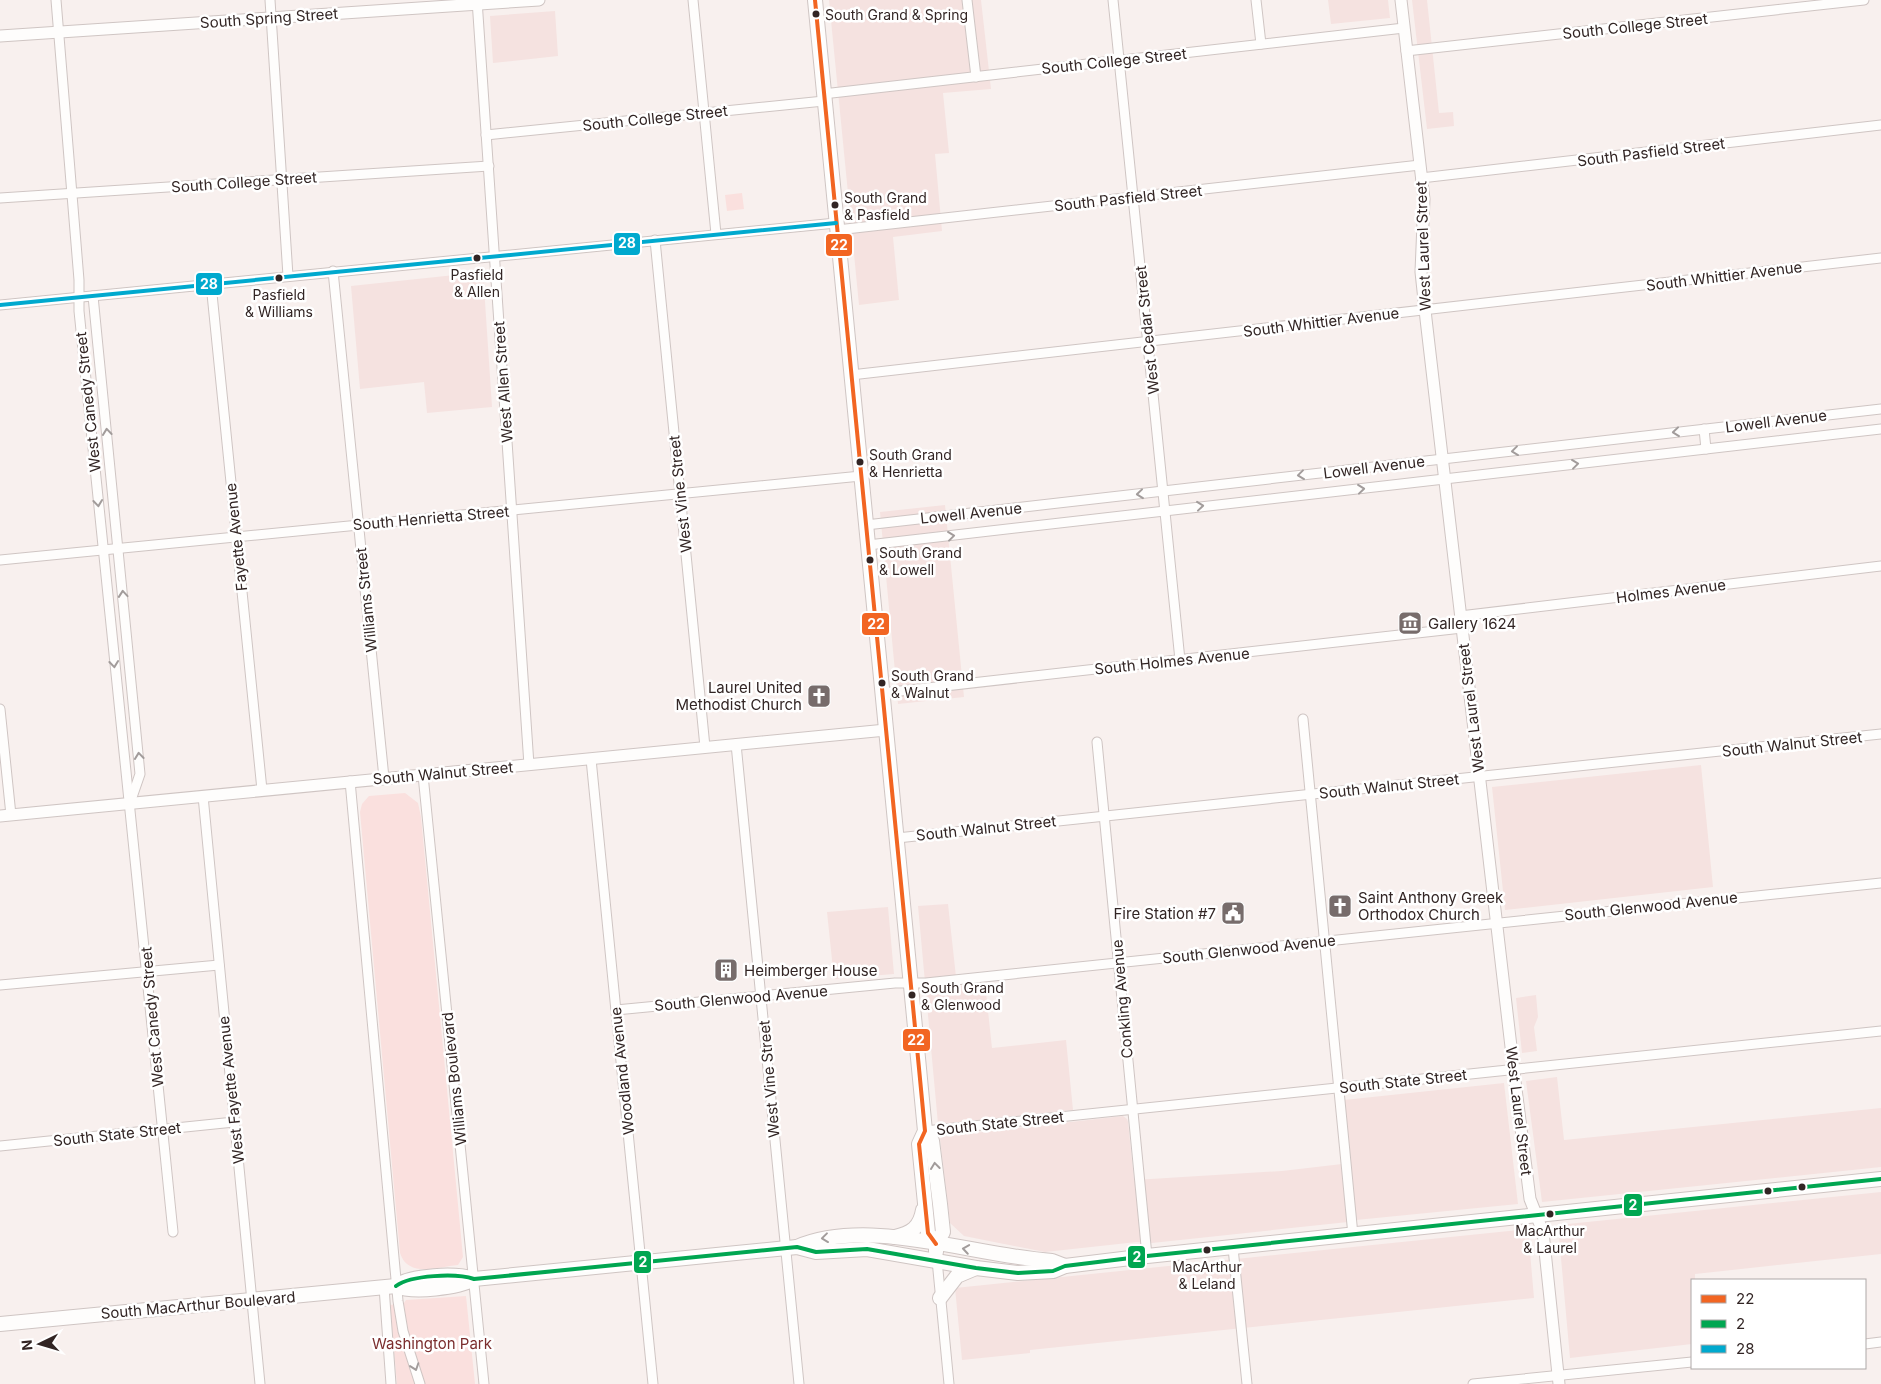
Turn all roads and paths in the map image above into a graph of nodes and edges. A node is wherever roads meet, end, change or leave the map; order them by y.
1 (56, 0) edge
2 (270, 0) edge
3 (539, 0) edge
4 (693, 0) edge
5 (815, 0) edge
6 (968, 0) edge
7 (1113, 0) edge
8 (1256, 0) edge
9 (1401, 0) edge
10 (1864, 0) edge
11 (477, 2) edge
12 (271, 18) junction
13 (1404, 28) junction
14 (58, 32) junction
15 (0, 36) edge
16 (1262, 44) junction
17 (1406, 51) junction
18 (1120, 61) junction
19 (976, 76) junction
20 (824, 98) junction
21 (704, 114) junction
22 (1881, 125) edge
23 (486, 135) junction
24 (1420, 165) junction
25 (489, 166) junction
26 (1421, 178) junction
27 (282, 180) junction
28 (72, 194) junction
29 (1133, 197) junction
30 (0, 198) edge
31 (836, 227) junction
32 (716, 234) junction
33 (655, 240) junction
34 (495, 256) junction
35 (1881, 258) edge
36 (333, 272) junction
37 (288, 276) junction
38 (211, 284) junction
39 (94, 296) junction
40 (78, 297) junction
41 (0, 305) edge
42 (1425, 311) junction
43 (1148, 342) junction
44 (851, 375) junction
45 (1881, 409) edge
46 (1704, 429) junction
47 (1881, 429) edge
48 (1706, 449) junction
49 (1442, 460) junction
50 (862, 476) junction
51 (1445, 479) junction
52 (1163, 491) junction
53 (680, 494) junction
54 (511, 510) junction
55 (1165, 510) junction
56 (358, 524) junction
57 (866, 524) junction
58 (236, 538) junction
59 (868, 545) junction
60 (119, 549) junction
61 (103, 550) junction
62 (0, 560) edge
63 (1881, 566) edge
64 (1460, 616) junction
65 (1462, 628) junction
66 (1180, 660) junction
67 (883, 693) junction
68 (0, 709) edge
69 (1303, 719) dead end
70 (886, 730) junction
71 (1881, 734) edge
72 (1097, 742) dead end
73 (736, 744) junction
74 (705, 747) junction
75 (591, 759) junction
76 (529, 764) junction
77 (423, 775) junction
78 (1480, 776) junction
79 (384, 778) junction
80 (350, 782) junction
81 (262, 790) junction
82 (1310, 794) junction
83 (203, 796) junction
84 (130, 803) junction
85 (1104, 815) junction
86 (5, 816) edge
87 (897, 838) junction
88 (1881, 883) edge
89 (1496, 923) junction
90 (1324, 941) junction
91 (1118, 962) junction
92 (220, 964) junction
93 (147, 972) junction
94 (911, 984) junction
95 (0, 985) edge
96 (762, 996) junction
97 (616, 1010) junction
98 (1881, 1031) edge
99 (1514, 1069) junction
100 (1338, 1088) junction
101 (1133, 1109) junction
102 (234, 1122) junction
103 (162, 1129) junction
104 (925, 1131) junction
105 (0, 1146) edge
106 (1881, 1180) edge
107 (924, 1194) junction
108 (1536, 1216) junction
109 (172, 1232) dead end
110 (1353, 1235) junction
111 (893, 1238) junction
112 (936, 1244) junction
113 (791, 1248) junction
114 (1233, 1248) junction
115 (1147, 1256) junction
116 (937, 1260) junction
117 (641, 1262) junction
118 (1065, 1266) junction
119 (976, 1268) junction
120 (474, 1279) junction
121 (390, 1287) junction
122 (940, 1298) junction
123 (253, 1300) junction
124 (0, 1324) edge
125 (1881, 1342) edge
126 (1866, 1344) edge
127 (1691, 1362) edge
128 (1559, 1380) edge
129 (260, 1384) edge
130 (391, 1384) edge
131 (420, 1384) edge
132 (484, 1384) edge
133 (652, 1384) edge
134 (798, 1384) edge
135 (948, 1384) edge
136 (1247, 1384) edge
137 (1474, 1384) edge

1 - 14 street, West Canedy Street
2 - 12 street
3 - 11 street, South Spring Street
4 - 21 street
5 - 20 main road
6 - 19 street
7 - 18 street, West Cedar Street
8 - 16 street
9 - 13 street, West Laurel Street
10 - 17 street, South College Street
11 - 12 street, South Spring Street
11 - 23 street, West Allen Street
12 - 14 street, South Spring Street
12 - 27 street
13 - 16 street, South College Street
13 - 17 street, West Laurel Street
14 - 15 street, South Spring Street
14 - 28 street, West Canedy Street
16 - 18 street, South College Street
17 - 24 street, West Laurel Street
18 - 19 street, South College Street
18 - 29 street, West Cedar Street
19 - 20 street, South College Street
20 - 21 street, South College Street
20 - 31 main road
21 - 23 street, South College Street
21 - 32 street
22 - 26 street, South Pasfield Street
23 - 25 street, West Allen Street
24 - 26 street, West Laurel Street
24 - 29 street, South Pasfield Street
25 - 27 street, South College Street
25 - 34 street, West Allen Street
26 - 42 street, West Laurel Street
27 - 28 street, South College Street
27 - 37 street
28 - 30 street, South College Street
28 - 40 street, West Canedy Street
29 - 31 street, South Pasfield Street
29 - 43 street, West Cedar Street
31 - 32 street, South Pasfield Street
31 - 44 main road
32 - 33 street, South Pasfield Street
33 - 34 street, South Pasfield Street
33 - 53 street, West Vine Street
34 - 36 street, South Pasfield Street
34 - 54 street, West Allen Street
35 - 42 street, South Whittier Avenue
36 - 37 street, South Pasfield Street
36 - 56 street, Williams Street
37 - 38 street, South Pasfield Street
38 - 39 street, South Pasfield Street
38 - 58 street, Fayette Avenue
39 - 40 street, South Pasfield Street
60 -> 39 street, West Canedy Street
40 - 41 street, South Pasfield Street
40 -> 61 street, West Canedy Street
42 - 43 street, South Whittier Avenue
42 - 49 street, West Laurel Street
43 - 44 street, South Whittier Avenue
43 - 52 street, West Cedar Street
44 - 50 main road
45 - 46 street, Lowell Avenue
46 - 48 street
46 -> 49 street, Lowell Avenue
47 - 48 street, Lowell Avenue
51 -> 48 street, Lowell Avenue
49 - 51 street, West Laurel Street
49 -> 52 street, Lowell Avenue
50 - 53 street, South Henrietta Street
50 - 57 main road
55 -> 51 street, Lowell Avenue
51 - 64 street, West Laurel Street
52 - 55 street, West Cedar Street
52 -> 57 street, Lowell Avenue
53 - 54 street, South Henrietta Street
53 - 74 street, West Vine Street
54 - 56 street, South Henrietta Street
54 - 76 street, West Allen Street
59 -> 55 street, Lowell Avenue
55 - 66 street, West Cedar Street
56 - 58 street, South Henrietta Street
56 - 79 street, Williams Street
57 - 59 main road
58 - 60 street, South Henrietta Street
58 - 81 street, Fayette Avenue
59 - 67 main road
60 - 61 street, South Henrietta Street
84 -> 60 street, West Canedy Street
61 - 62 street, South Henrietta Street
61 -> 84 street, West Canedy Street
63 - 64 street, Holmes Avenue
64 - 65 street, West Laurel Street
65 - 66 street, South Holmes Avenue
65 - 78 street, West Laurel Street
66 - 67 street, South Holmes Avenue
67 - 70 main road
68 - 86 street
69 - 82 street
70 - 73 street, South Walnut Street
70 - 87 main road
71 - 78 street, South Walnut Street
72 - 85 street, Conkling Avenue
73 - 74 street, South Walnut Street
73 - 96 street, West Vine Street
74 - 75 street, South Walnut Street
75 - 76 street, South Walnut Street
75 - 97 street, Woodland Avenue
76 - 77 street, South Walnut Street
77 - 79 street, South Walnut Street
77 - 120 street, Williams Boulevard
78 - 82 street, South Walnut Street
78 - 89 street, West Laurel Street
79 - 80 street, South Walnut Street
80 - 81 street, South Walnut Street
80 - 121 street
81 - 83 street, South Walnut Street
82 - 85 street, South Walnut Street
82 - 90 street
83 - 84 street, South Walnut Street
83 - 92 street, West Fayette Avenue
84 - 86 street, South Walnut Street
84 - 93 street, West Canedy Street
85 - 87 street, South Walnut Street
85 - 91 street, Conkling Avenue
87 - 94 main road
88 - 89 street, South Glenwood Avenue
89 - 90 street, South Glenwood Avenue
89 - 99 street, West Laurel Street
90 - 91 street, South Glenwood Avenue
90 - 100 street
91 - 94 street, South Glenwood Avenue
91 - 101 street, Conkling Avenue
92 - 93 street
92 - 102 street, West Fayette Avenue
93 - 95 street
93 - 103 street, West Canedy Street
94 - 96 street, South Glenwood Avenue
94 - 104 main road
96 - 97 street, South Glenwood Avenue
96 - 113 street, West Vine Street
97 - 117 street, Woodland Avenue
98 - 99 street, South State Street
99 - 100 street, South State Street
99 - 108 street, West Laurel Street
100 - 101 street, South State Street
100 - 110 street
101 - 104 street, South State Street
101 - 115 street, Conkling Avenue
102 - 103 street, South State Street
102 - 123 street, West Fayette Avenue
103 - 105 street, South State Street
103 - 109 street, West Canedy Street
104 - 107 main road
112 -> 104 main road
106 - 108 main road, South MacArthur Boulevard
107 - 111 main road
107 - 112 main road
108 - 110 main road, South MacArthur Boulevard
108 - 128 street, West Laurel Street
110 - 114 main road, South MacArthur Boulevard
111 - 112 main road, South MacArthur Boulevard
111 -> 113 main road, South MacArthur Boulevard
112 - 116 main road
118 -> 112 main road, South MacArthur Boulevard
113 - 116 main road, South MacArthur Boulevard
113 - 117 main road, South MacArthur Boulevard
113 - 134 street, West Vine Street
114 - 115 main road, South MacArthur Boulevard
114 - 136 street
115 - 118 main road, South MacArthur Boulevard
116 - 119 main road, South MacArthur Boulevard
116 - 122 street
117 - 120 main road, South MacArthur Boulevard
117 - 133 street, Woodland Avenue
118 - 119 main road, South MacArthur Boulevard
119 - 122 main road
120 - 121 main road, South MacArthur Boulevard
120 - 132 street, Williams Boulevard
121 - 123 main road, South MacArthur Boulevard
121 - 130 street
121 -> 131 street
122 - 135 street
123 - 124 main road, South MacArthur Boulevard
123 - 129 street, West Fayette Avenue
125 - 126 street
127 - 128 street
128 - 137 street

